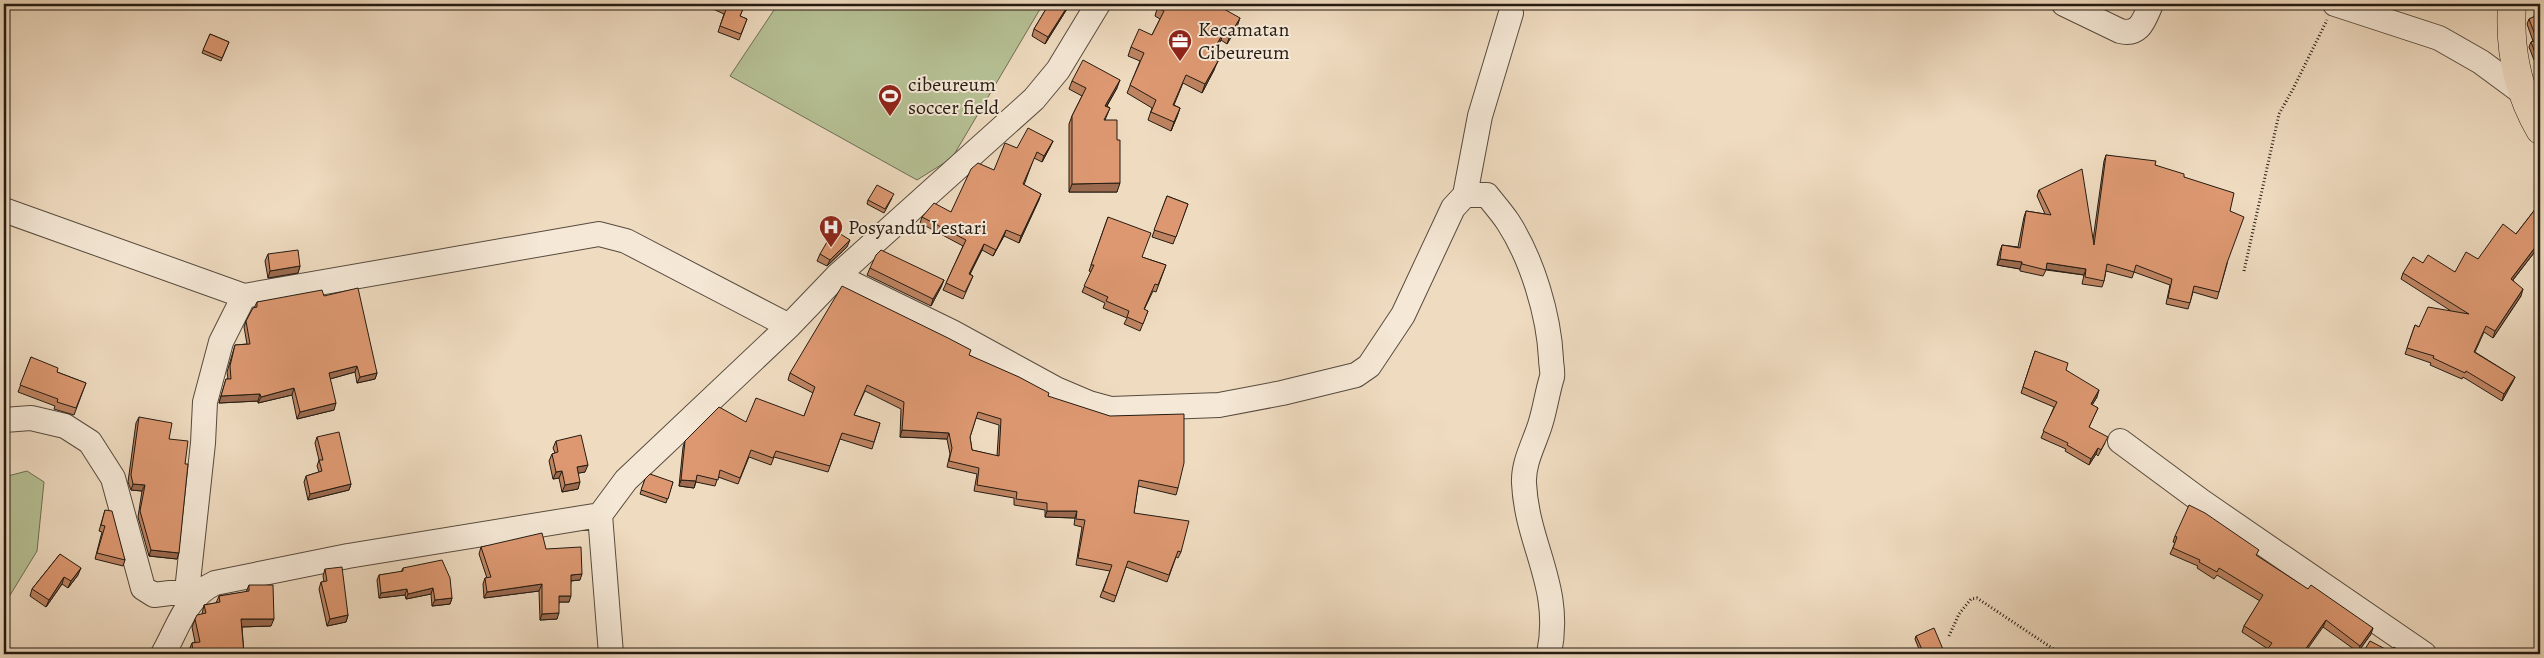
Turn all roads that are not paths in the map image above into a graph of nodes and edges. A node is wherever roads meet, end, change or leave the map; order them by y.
1 (1098, 4) edge
2 (2064, 4) edge
3 (2151, 4) edge
4 (2512, 4) edge
5 (2333, 8) edge
6 (1511, 13) dead end
7 (2523, 93) junction
8 (2540, 130) edge
9 (1465, 194) junction
10 (4, 210) edge
11 (838, 276) junction
12 (244, 296) junction
13 (789, 326) junction
14 (4, 420) edge
15 (2120, 441) dead end
16 (600, 515) junction
17 (194, 590) junction
18 (163, 654) edge
19 (611, 654) edge
20 (1549, 654) edge
21 (2424, 654) edge

1 - 11 street
2 - 3 street
4 - 7 main road
5 - 7 street
6 - 9 street
7 - 8 main road
9 - 11 street
9 - 20 street
10 - 12 street
11 - 13 street
12 - 13 street
12 - 17 street
13 - 16 street
14 - 17 street
15 - 21 street
16 - 17 street
16 - 19 street
17 - 18 street

